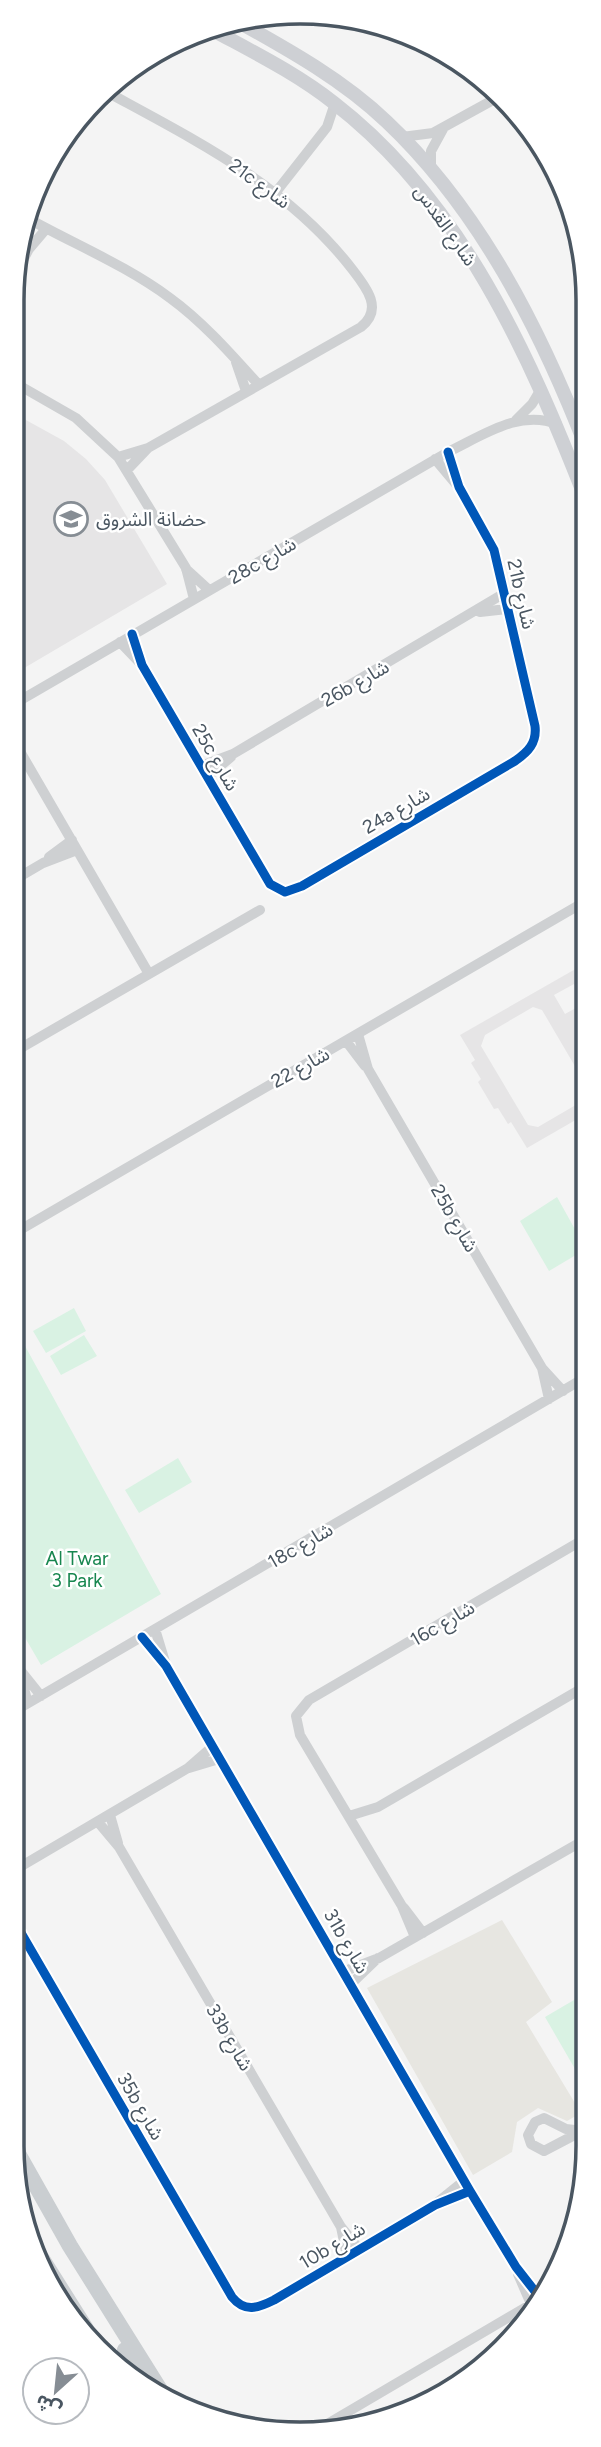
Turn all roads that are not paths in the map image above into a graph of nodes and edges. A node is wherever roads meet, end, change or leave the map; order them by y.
1 (251, 29) edge
2 (223, 36) edge
3 (283, 68) junction
4 (115, 96) edge
5 (492, 102) edge
6 (335, 103) junction
7 (372, 108) junction
8 (443, 129) junction
9 (402, 136) junction
10 (431, 169) junction
11 (276, 192) junction
12 (36, 223) edge
13 (47, 229) junction
14 (30, 248) edge
15 (234, 358) junction
16 (258, 384) junction
17 (24, 388) edge
18 (541, 388) junction
19 (246, 391) junction
20 (512, 422) junction
21 (576, 423) edge
22 (557, 424) junction
23 (148, 448) junction
24 (448, 452) junction
25 (118, 457) junction
26 (435, 459) junction
27 (128, 469) junction
28 (576, 474) edge
29 (459, 487) junction
30 (186, 568) junction
31 (209, 590) junction
32 (503, 594) junction
33 (194, 599) junction
34 (507, 609) junction
35 (476, 613) junction
36 (132, 634) junction
37 (120, 642) junction
38 (142, 665) junction
39 (24, 698) edge
40 (528, 751) joint
41 (233, 754) junction
42 (24, 758) edge
43 (201, 766) junction
44 (207, 777) junction
45 (75, 845) junction
46 (24, 874) edge
47 (279, 891) joint
48 (576, 907) edge
49 (260, 910) dead end
50 (149, 974) junction
51 (358, 1034) junction
52 (346, 1041) junction
53 (24, 1046) edge
54 (368, 1069) junction
55 (24, 1228) edge
56 (542, 1368) junction
57 (576, 1383) edge
58 (563, 1391) junction
59 (549, 1399) junction
60 (576, 1544) edge
61 (155, 1629) junction
62 (142, 1637) junction
63 (166, 1666) junction
64 (24, 1677) edge
65 (24, 1689) edge
66 (576, 1692) edge
67 (41, 1696) junction
68 (28, 1703) junction
69 (24, 1705) edge
70 (212, 1747) junction
71 (219, 1759) junction
72 (188, 1768) junction
73 (378, 1807) junction
74 (110, 1815) junction
75 (349, 1816) junction
76 (98, 1822) junction
77 (356, 1828) junction
78 (576, 1845) edge
79 (119, 1847) junction
80 (24, 1865) edge
81 (419, 1935) junction
82 (24, 1938) edge
83 (379, 1958) junction
84 (345, 1971) junction
85 (352, 1983) junction
86 (576, 2130) edge
87 (576, 2134) edge
88 (25, 2166) edge
89 (464, 2181) junction
90 (470, 2191) junction
91 (435, 2205) junction
92 (341, 2227) junction
93 (70, 2246) junction
94 (359, 2249) junction
95 (347, 2256) junction
96 (516, 2267) junction
97 (536, 2290) edge
98 (530, 2301) edge
99 (244, 2307) joint
100 (524, 2308) edge
101 (134, 2366) edge
102 (155, 2382) edge
103 (331, 2421) edge

1 - 7 main road, شارع القدس
2 - 3 main road, شارع القدس
3 - 6 main road, شارع القدس
3 - 7 main road
4 - 11 street, 21c شارع
5 - 8 street
6 - 11 street
6 - 18 main road, شارع القدس
7 - 9 main road, شارع القدس
8 - 9 street
8 - 10 street
9 - 10 main road, شارع القدس
10 - 21 main road, شارع القدس
11 - 16 street, 21c شارع
12 - 13 street
13 - 14 street
13 - 15 street
15 - 16 street
15 - 19 street
16 - 19 street
17 - 25 street
18 - 20 street, 28c شارع
18 - 22 main road, شارع القدس
19 - 23 street
20 - 22 street, 28c شارع
20 - 24 street, 28c شارع
22 - 28 main road, شارع القدس
23 - 25 street
23 - 27 street
24 - 26 street, 28c شارع
24 - 29 street, 21b شارع
25 - 27 street
26 - 29 street, 21b شارع
26 - 31 street, 28c شارع
27 - 30 street
29 - 32 street, 21b شارع
30 - 31 street
30 - 33 street
31 - 33 street, 28c شارع
32 - 34 street, 21b شارع
32 - 35 street, 26b شارع
33 - 36 street, 28c شارع
34 - 35 street, 26b شارع
34 - 40 street, 21b شارع
35 - 41 street, 26b شارع
36 - 37 street, 28c شارع
36 - 38 street, 25c شارع
37 - 38 street, 25c شارع
37 - 39 street, 28c شارع
38 - 43 street, 25c شارع
40 - 47 street, 24a شارع
41 - 43 street, 26b شارع
41 - 44 street, 26b شارع
42 - 45 street
43 - 44 street, 25c شارع
44 - 47 street, 25c شارع
45 - 46 street
45 - 50 street
48 - 51 street, شارع 22
49 - 50 street
50 - 53 street
51 - 52 street, شارع 22
51 - 54 street, 25b شارع
52 - 54 street, 25b شارع
52 - 55 street, شارع 22
54 - 56 street, 25b شارع
56 - 58 street, 25b شارع
56 - 59 street, 25b شارع
57 - 58 street, 18c شارع
58 - 59 street, 18c شارع
59 - 61 street, 18c شارع
60 - 75 street, 16c شارع
61 - 62 street, 18c شارع
61 - 63 street, 31b شارع
62 - 63 street, 31b شارع
62 - 67 street, 18c شارع
63 - 70 street, 31b شارع
64 - 67 street
65 - 68 street
66 - 73 street
67 - 68 street, 18c شارع
68 - 69 street, 18c شارع
70 - 71 street, 31b شارع
70 - 72 street
71 - 72 street
71 - 84 street, 31b شارع
72 - 74 street
73 - 75 street
73 - 77 street
74 - 76 street
74 - 79 street, 33b شارع
75 - 77 street
76 - 79 street, 33b شارع
76 - 80 street
77 - 81 street
78 - 81 street
79 - 92 street, 33b شارع
81 - 83 street
82 - 99 street, 35b شارع
83 - 84 street
83 - 85 street
84 - 85 street, 31b شارع
85 - 89 street, 31b شارع
86 - 87 street
88 - 93 main road
89 - 90 street, 31b شارع
89 - 91 street, 10b شارع
90 - 91 street, 10b شارع
90 - 96 street, 31b شارع
91 - 94 street, 10b شارع
92 - 94 street, 33b شارع
92 - 95 street, 33b شارع
93 - 101 main road
93 - 102 main road
94 - 95 street, 10b شارع
95 - 99 street, 10b شارع
96 - 97 street, 31b شارع
96 - 98 street, 31b شارع
100 - 103 street

